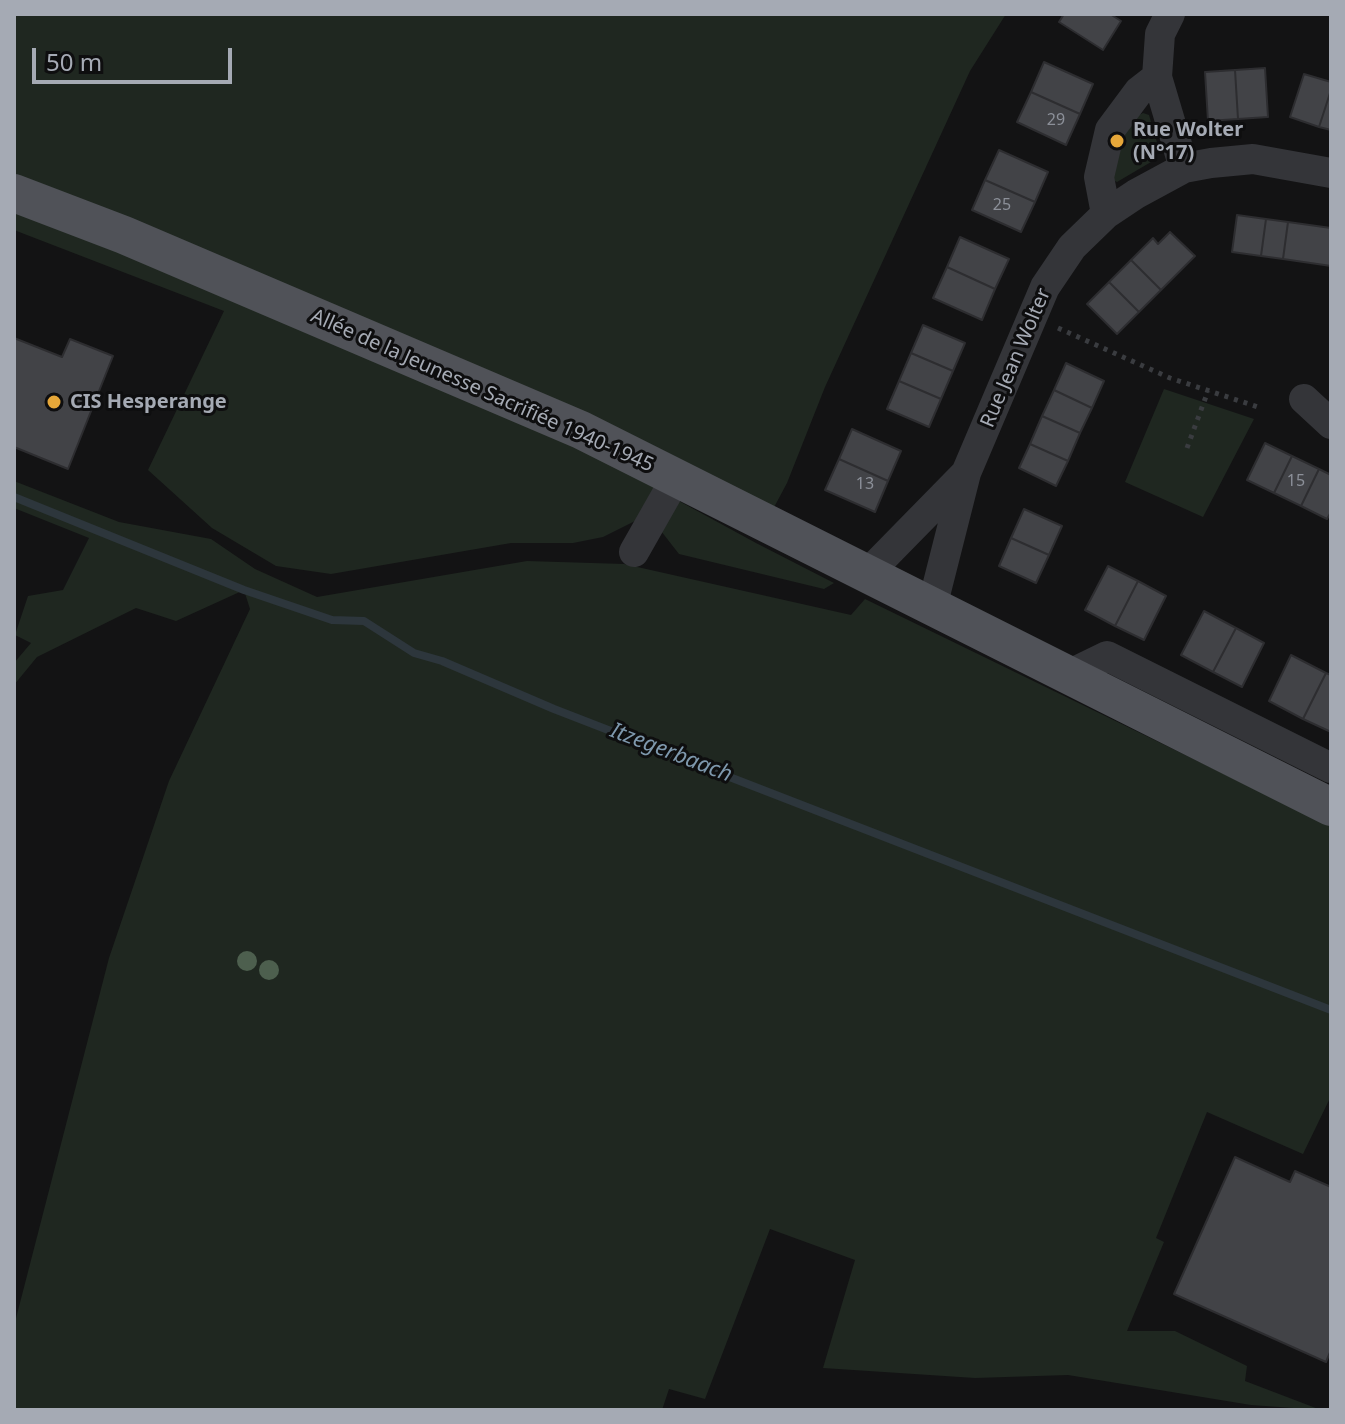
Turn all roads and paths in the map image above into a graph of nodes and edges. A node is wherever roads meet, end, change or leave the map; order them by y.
1 (1170, 14) edge
2 (1157, 77) junction
3 (1184, 168) junction
4 (1331, 173) edge
5 (14, 193) edge
6 (1106, 214) junction
7 (1054, 326) dead end
8 (1208, 391) junction
9 (1304, 399) dead end
10 (1258, 407) dead end
11 (1331, 424) edge
12 (1187, 448) dead end
13 (966, 473) junction
14 (676, 478) junction
15 (634, 552) dead end
16 (867, 574) junction
17 (932, 607) junction
18 (1068, 675) junction
19 (1331, 768) edge
20 (1331, 807) edge

1 - 2 street
2 - 3 street
2 - 6 street
3 - 4 street, Rue Jean Wolter
3 - 6 street, Rue Jean Wolter
5 - 14 main road, Allée de la Jeunesse Sacrifiée 1940-1945
6 - 13 street, Rue Jean Wolter
7 - 8 path
8 - 10 path
8 - 12 path
9 - 11 street
13 - 16 street, Rue Jean Wolter
13 - 17 street, Rue Jean Wolter
14 - 15 street
14 - 16 main road, Allée de la Jeunesse Sacrifiée 1940-1945
16 - 17 main road, Allée de la Jeunesse Sacrifiée 1940-1945
17 - 18 main road, Allée de la Jeunesse Sacrifiée 1940-1945
18 - 19 street
18 - 20 main road, Allée de la Jeunesse Sacrifiée 1940-1945

